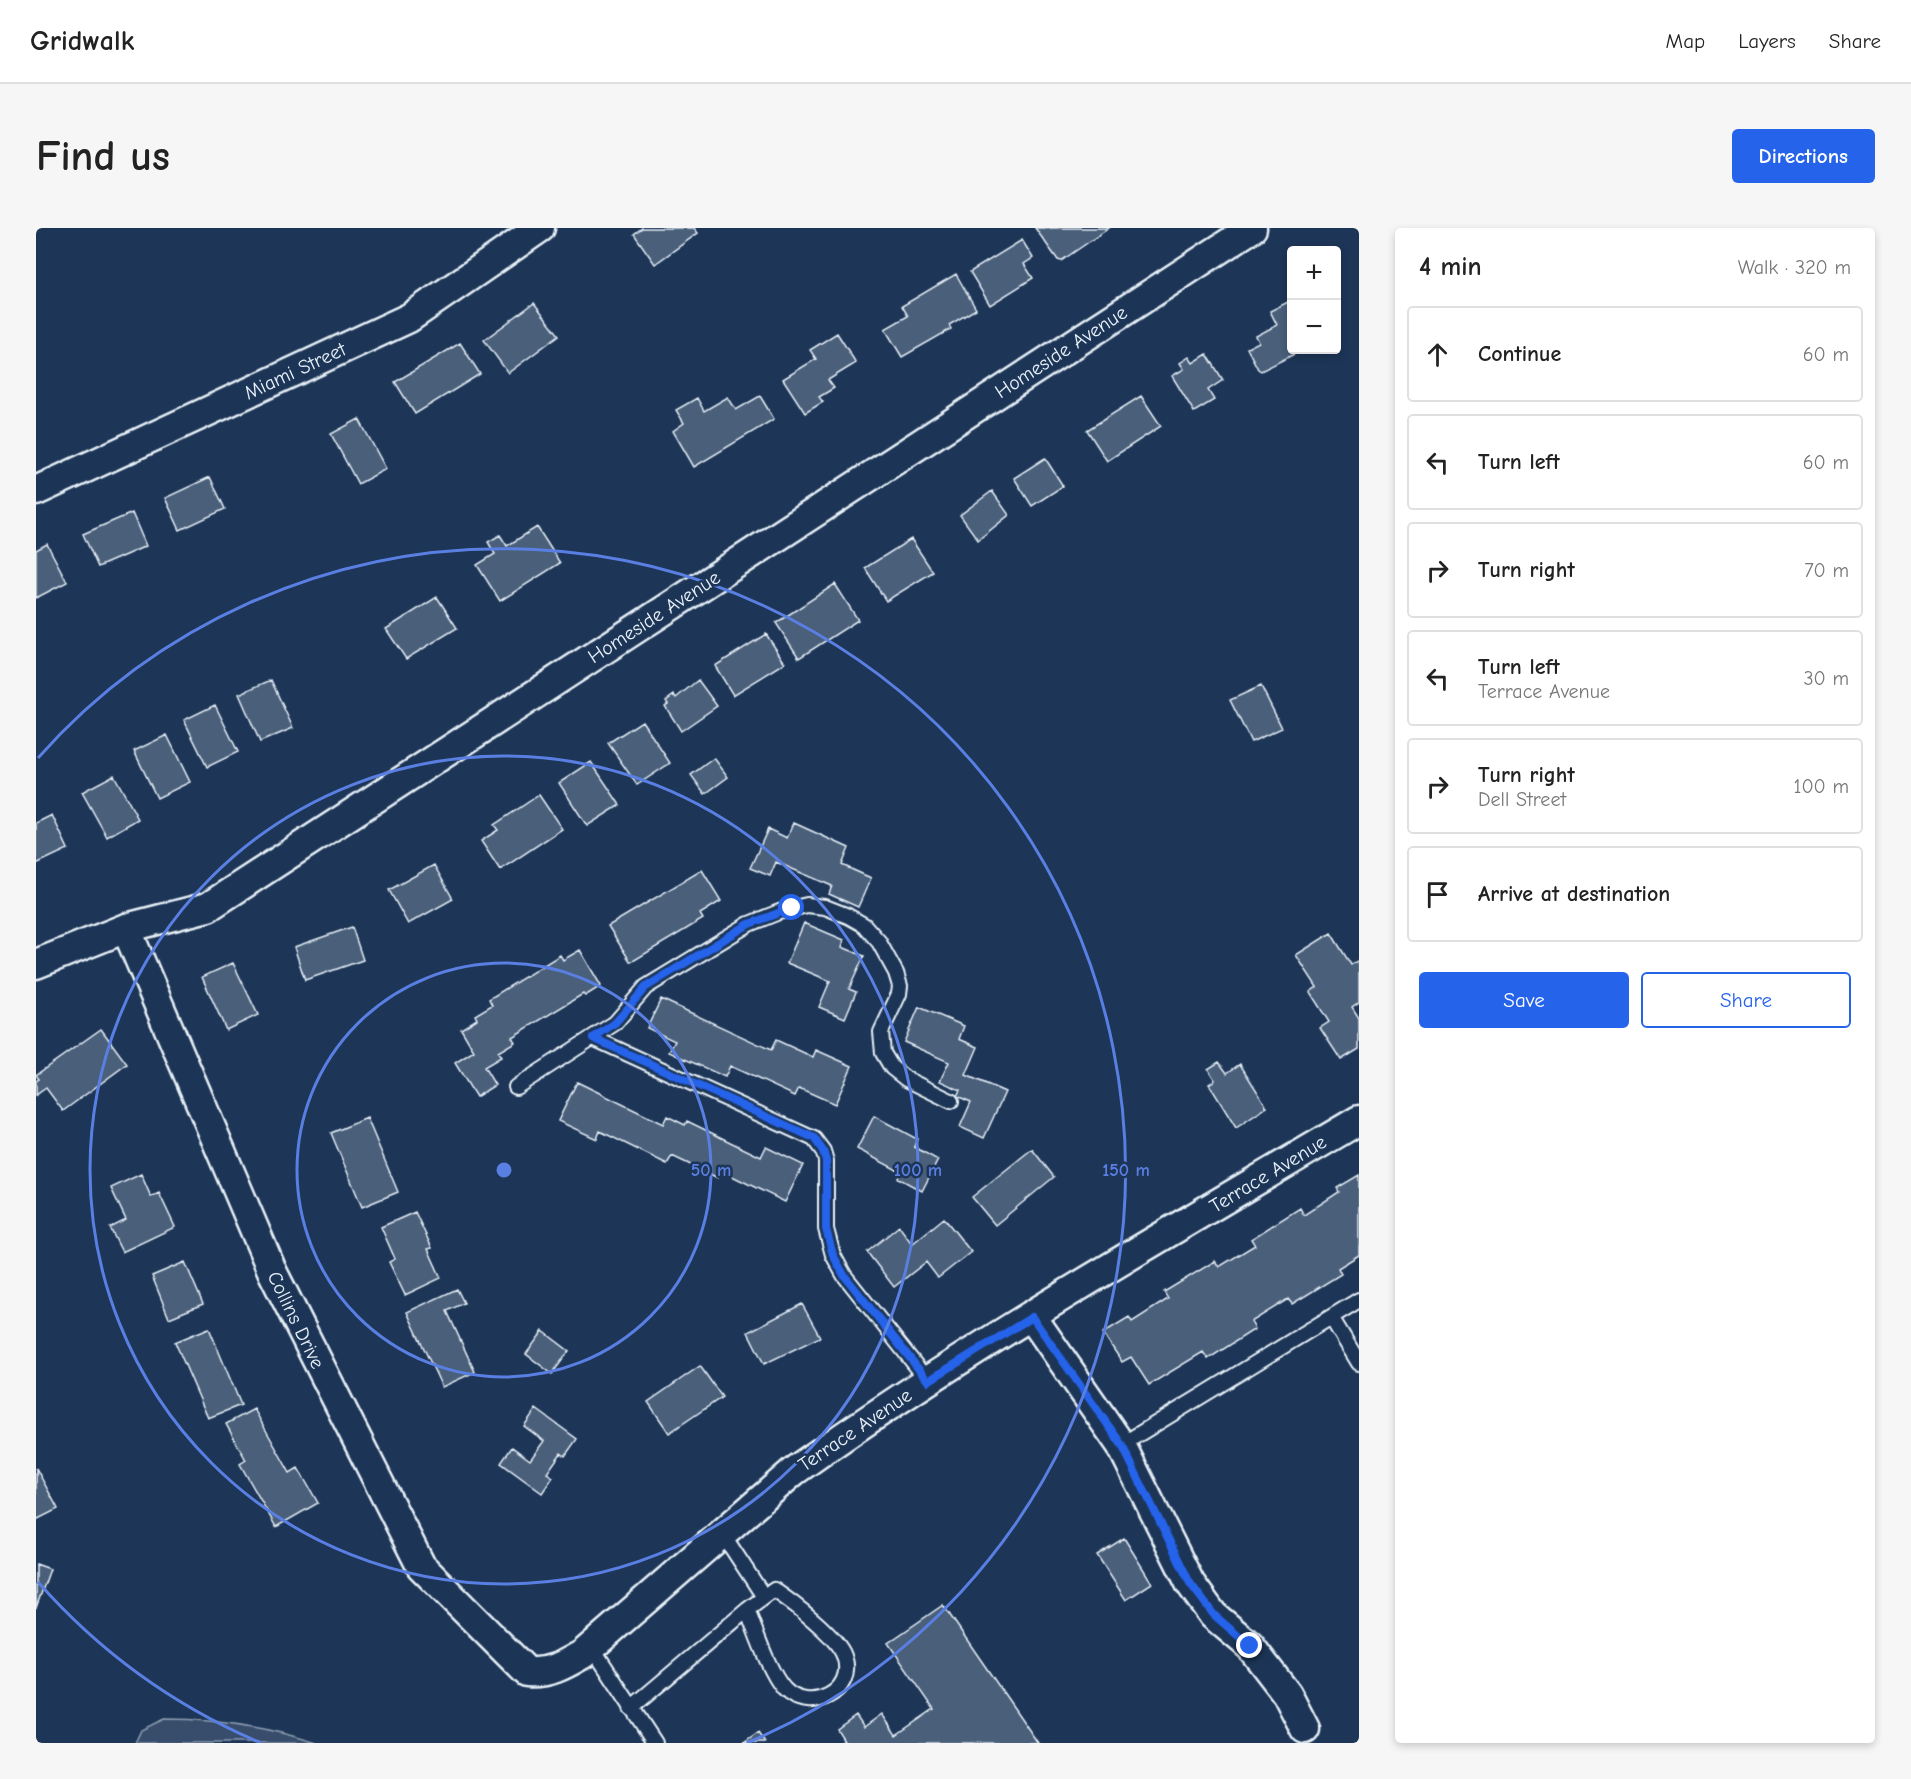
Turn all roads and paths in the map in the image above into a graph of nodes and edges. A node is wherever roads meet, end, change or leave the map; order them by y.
1 (540, 228) edge
2 (1252, 228) edge
3 (36, 491) edge
4 (126, 928) junction
5 (36, 964) edge
6 (593, 1038) junction
7 (516, 1088) dead end
8 (951, 1101) dead end
9 (1359, 1120) edge
10 (1359, 1300) edge
11 (1032, 1317) junction
12 (1331, 1317) junction
13 (1359, 1363) edge
14 (928, 1381) junction
15 (1122, 1445) junction
16 (722, 1533) junction
17 (764, 1598) junction
18 (747, 1610) junction
19 (592, 1647) junction
20 (527, 1672) joint
21 (631, 1708) junction
22 (1305, 1729) dead end
23 (655, 1743) edge

1 - 3 street, Miami Street
2 - 4 street, Homeside Avenue
4 - 5 street, Homeside Avenue
4 - 20 street, Collins Drive
6 - 7 lane
6 - 8 lane
6 - 14 lane
9 - 11 street, Terrace Avenue
10 - 12 lane
11 - 14 street, Terrace Avenue
11 - 15 street
12 - 13 lane
12 - 15 lane
14 - 16 street, Terrace Avenue
15 - 22 street
16 - 17 lane
16 - 19 street, Terrace Avenue
17 - 18 lane
17 - 18 lane
18 - 21 lane
19 - 20 street, Terrace Avenue
19 - 21 lane
21 - 23 lane

